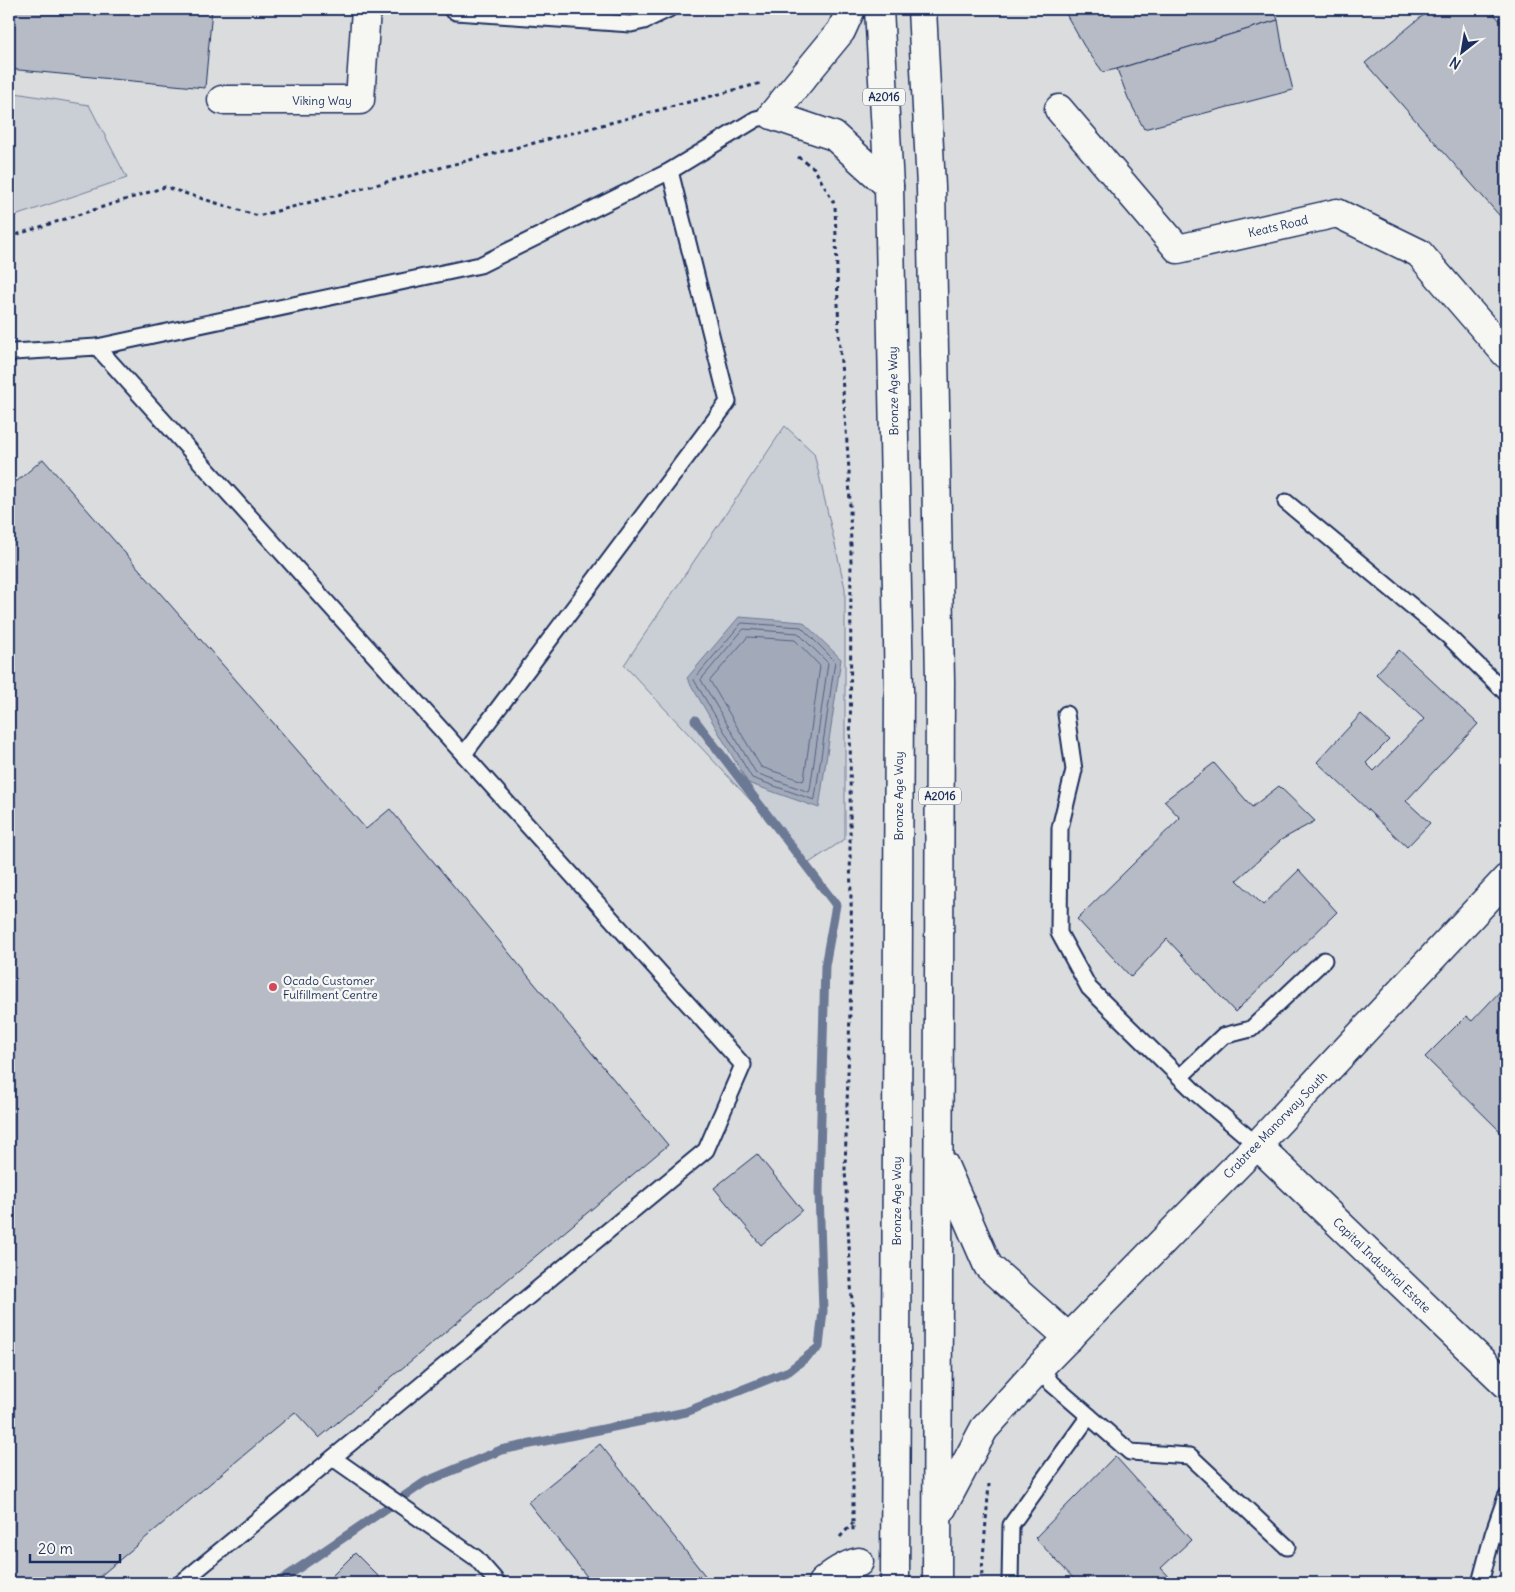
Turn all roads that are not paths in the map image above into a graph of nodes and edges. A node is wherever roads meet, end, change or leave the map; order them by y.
1 (366, 9) edge
2 (451, 9) edge
3 (669, 9) edge
4 (851, 9) edge
5 (880, 9) edge
6 (922, 9) edge
7 (222, 100) dead end
8 (767, 102) junction
9 (1059, 109) dead end
10 (670, 171) junction
11 (889, 186) junction
12 (97, 347) junction
13 (1506, 354) edge
14 (9, 356) edge
15 (1286, 502) dead end
16 (1506, 693) edge
17 (1066, 714) dead end
18 (464, 754) junction
19 (1506, 879) edge
20 (1324, 960) dead end
21 (1180, 1077) junction
22 (1257, 1145) junction
23 (939, 1154) junction
24 (1069, 1338) junction
25 (1041, 1366) junction
26 (1506, 1384) edge
27 (1089, 1416) junction
28 (333, 1458) junction
29 (1506, 1497) edge
30 (938, 1516) junction
31 (1287, 1547) dead end
32 (856, 1563) road end
33 (181, 1583) edge
34 (498, 1583) edge
35 (822, 1583) edge
36 (895, 1583) edge
37 (937, 1583) edge
38 (1010, 1583) edge
39 (1480, 1583) edge

1 - 7 main road, Viking Way
2 - 3 lane
4 - 8 main road
5 - 11 main road, Bronze Age Way / A2016
6 - 23 main road, A2016
8 - 10 lane
8 - 11 main road
9 - 13 main road, Keats Road
10 - 12 lane
10 - 18 lane
11 - 36 main road, Bronze Age Way / A2016
12 - 14 lane
12 - 18 lane
15 - 16 lane
17 - 21 lane
18 - 28 lane
19 - 22 main road, Crabtree Manorway South
20 - 21 lane
21 - 22 lane
22 - 24 main road, Crabtree Manorway South
22 - 26 main road, Capital Industrial Estate
23 - 24 main road
23 - 30 main road, A2016
24 - 25 main road, Crabtree Manorway South
25 - 27 lane
25 - 30 main road, Crabtree Manorway South
27 - 31 lane
27 - 38 lane
28 - 33 lane
28 - 34 lane
29 - 39 lane
30 - 37 main road, A2016
32 - 35 main road

